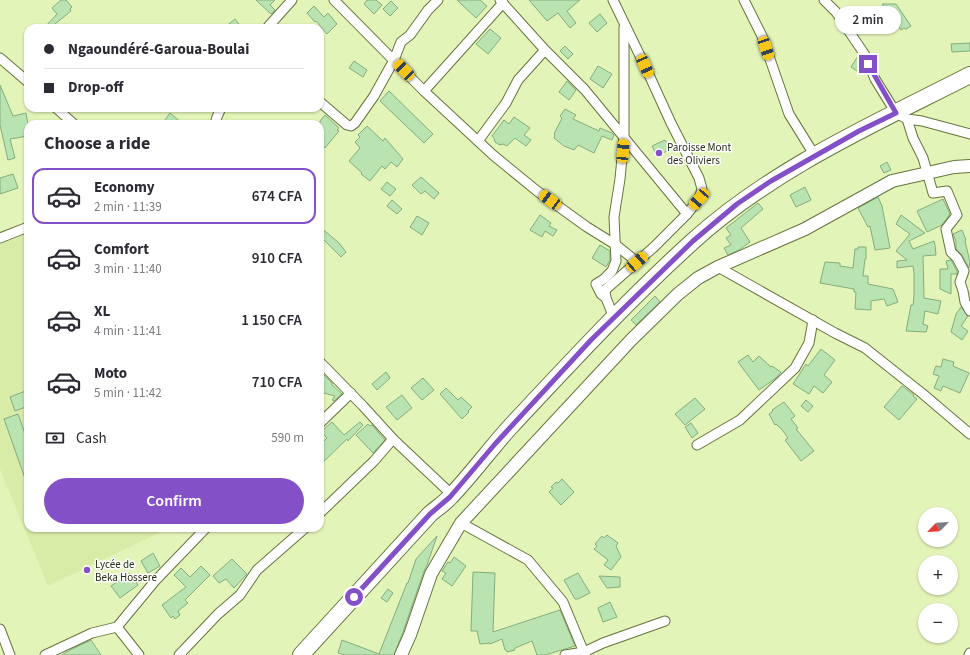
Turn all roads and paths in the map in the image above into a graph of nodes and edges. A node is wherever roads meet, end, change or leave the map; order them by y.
1 (292, 0) edge
2 (334, 0) edge
3 (438, 0) edge
4 (612, 0) edge
5 (744, 0) edge
6 (824, 0) edge
7 (502, 1) edge
8 (271, 24) edge
9 (624, 24) junction
10 (545, 50) junction
11 (0, 58) edge
12 (394, 60) junction
13 (970, 75) edge
14 (24, 79) edge
15 (424, 91) junction
16 (324, 105) edge
17 (60, 112) edge
18 (901, 116) junction
19 (70, 120) edge
20 (970, 134) edge
21 (624, 136) junction
22 (478, 141) junction
23 (815, 156) junction
24 (970, 166) edge
25 (927, 174) junction
26 (687, 214) junction
27 (24, 229) edge
28 (0, 238) edge
29 (616, 244) junction
30 (637, 262) junction
31 (718, 267) junction
32 (606, 298) junction
33 (970, 311) edge
34 (614, 318) junction
35 (813, 320) junction
36 (324, 366) edge
37 (351, 393) junction
38 (324, 419) edge
39 (970, 434) edge
40 (393, 438) junction
41 (697, 445) dead end
42 (450, 497) junction
43 (324, 509) edge
44 (461, 523) junction
45 (202, 532) edge
46 (301, 532) edge
47 (665, 621) dead end
48 (117, 627) junction
49 (0, 629) edge
50 (584, 653) edge
51 (10, 655) edge
52 (45, 655) edge
53 (139, 655) edge
54 (179, 655) edge
55 (301, 655) edge
56 (401, 655) edge
57 (565, 655) edge

1 - 8 street
2 - 12 street
3 - 12 street
4 - 9 street
5 - 23 street
6 - 18 street
7 - 10 street
7 - 15 street
9 - 21 street
9 - 26 street
10 - 21 street
10 - 22 street
11 - 14 street
12 - 15 street
12 - 16 street
13 - 18 highway
15 - 22 street
17 - 19 street
18 - 20 street
18 - 23 highway
18 - 25 street
21 - 26 street
21 - 29 street
22 - 29 street
23 - 34 highway
24 - 25 street
25 - 31 street
25 - 33 street
26 - 30 street
27 - 28 street
29 - 30 street
29 - 32 street
30 - 32 street
31 - 35 street
31 - 44 street
32 - 34 street
34 - 42 highway
35 - 39 street
35 - 41 street
36 - 37 street
37 - 38 street
37 - 40 street
40 - 42 street
40 - 43 street
42 - 55 highway
44 - 50 street
44 - 56 street
45 - 48 street
46 - 54 street
47 - 50 street
48 - 52 street
48 - 53 street
49 - 51 street
50 - 57 street

